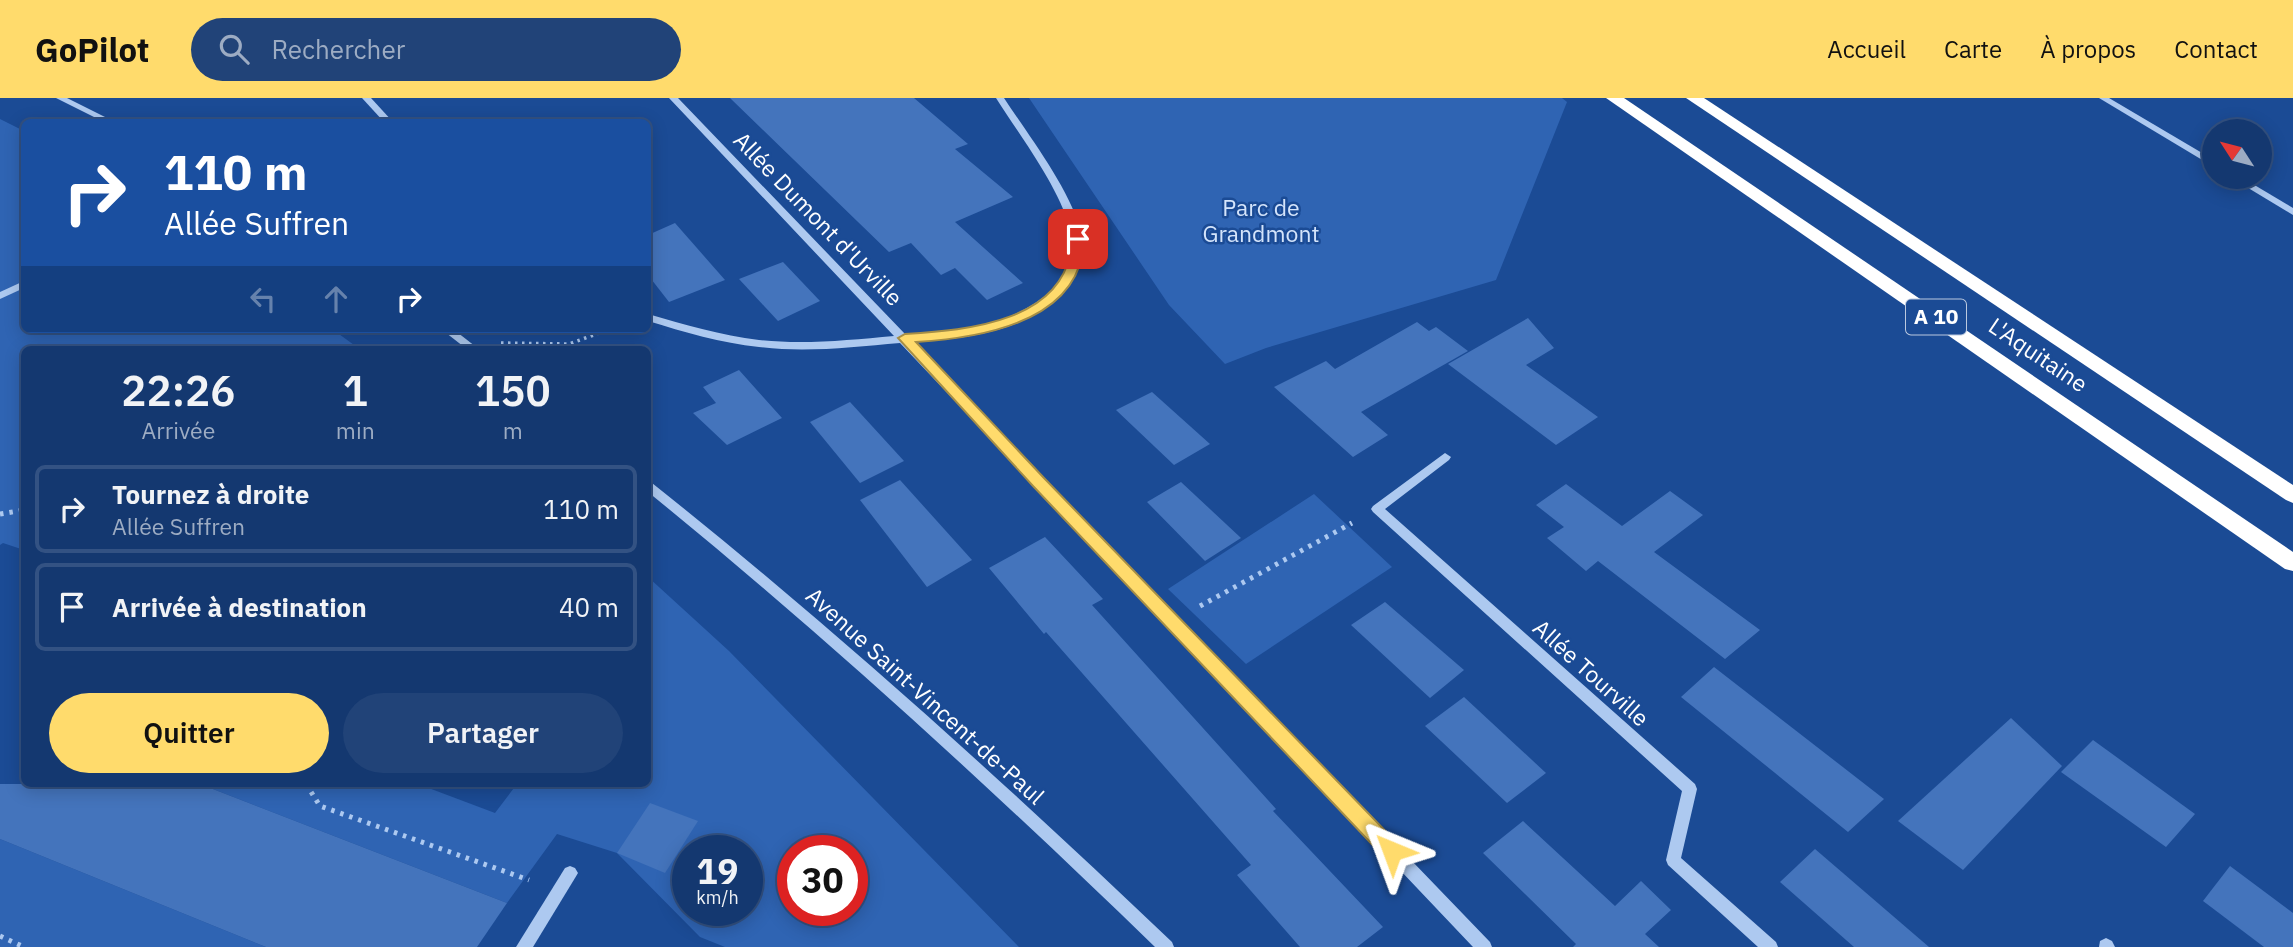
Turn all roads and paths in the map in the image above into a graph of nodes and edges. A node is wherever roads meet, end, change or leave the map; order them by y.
1 (60, 98) edge
2 (366, 98) edge
3 (673, 98) edge
4 (1000, 98) edge
5 (1614, 98) edge
6 (1694, 98) edge
7 (2102, 98) edge
8 (104, 119) edge
9 (386, 119) edge
10 (2202, 157) edge
11 (2255, 189) edge
12 (2293, 212) edge
13 (21, 286) edge
14 (0, 296) edge
15 (651, 319) edge
16 (452, 333) edge
17 (599, 333) edge
18 (905, 338) junction
19 (471, 346) edge
20 (1445, 457) dead end
21 (651, 488) edge
22 (2293, 495) edge
23 (1377, 509) junction
24 (21, 510) edge
25 (0, 514) edge
26 (2293, 563) edge
27 (1171, 621) junction
28 (308, 787) edge
29 (570, 873) dead end
30 (559, 890) junction
31 (0, 936) edge
32 (24, 947) edge
33 (524, 947) edge
34 (1166, 947) edge
35 (1484, 947) edge
36 (1770, 947) edge

1 - 8 street
2 - 9 street
3 - 18 street, Allée Dumont d'Urville
4 - 18 street
5 - 26 highway, L'Aquitaine / A 10
6 - 22 highway, L'Aquitaine / A 10
7 - 10 street
11 - 12 street
13 - 14 street
15 - 18 street
16 - 19 street
17 - 19 path
18 - 27 street, Allée Dumont d'Urville
20 - 23 street
21 - 34 street, Avenue Saint-Vincent-de-Paul
23 - 27 path
23 - 36 street, Allée Tourville
24 - 25 path
27 - 35 street, Allée Dumont d'Urville
28 - 30 path
29 - 30 street
30 - 33 street
31 - 32 path

